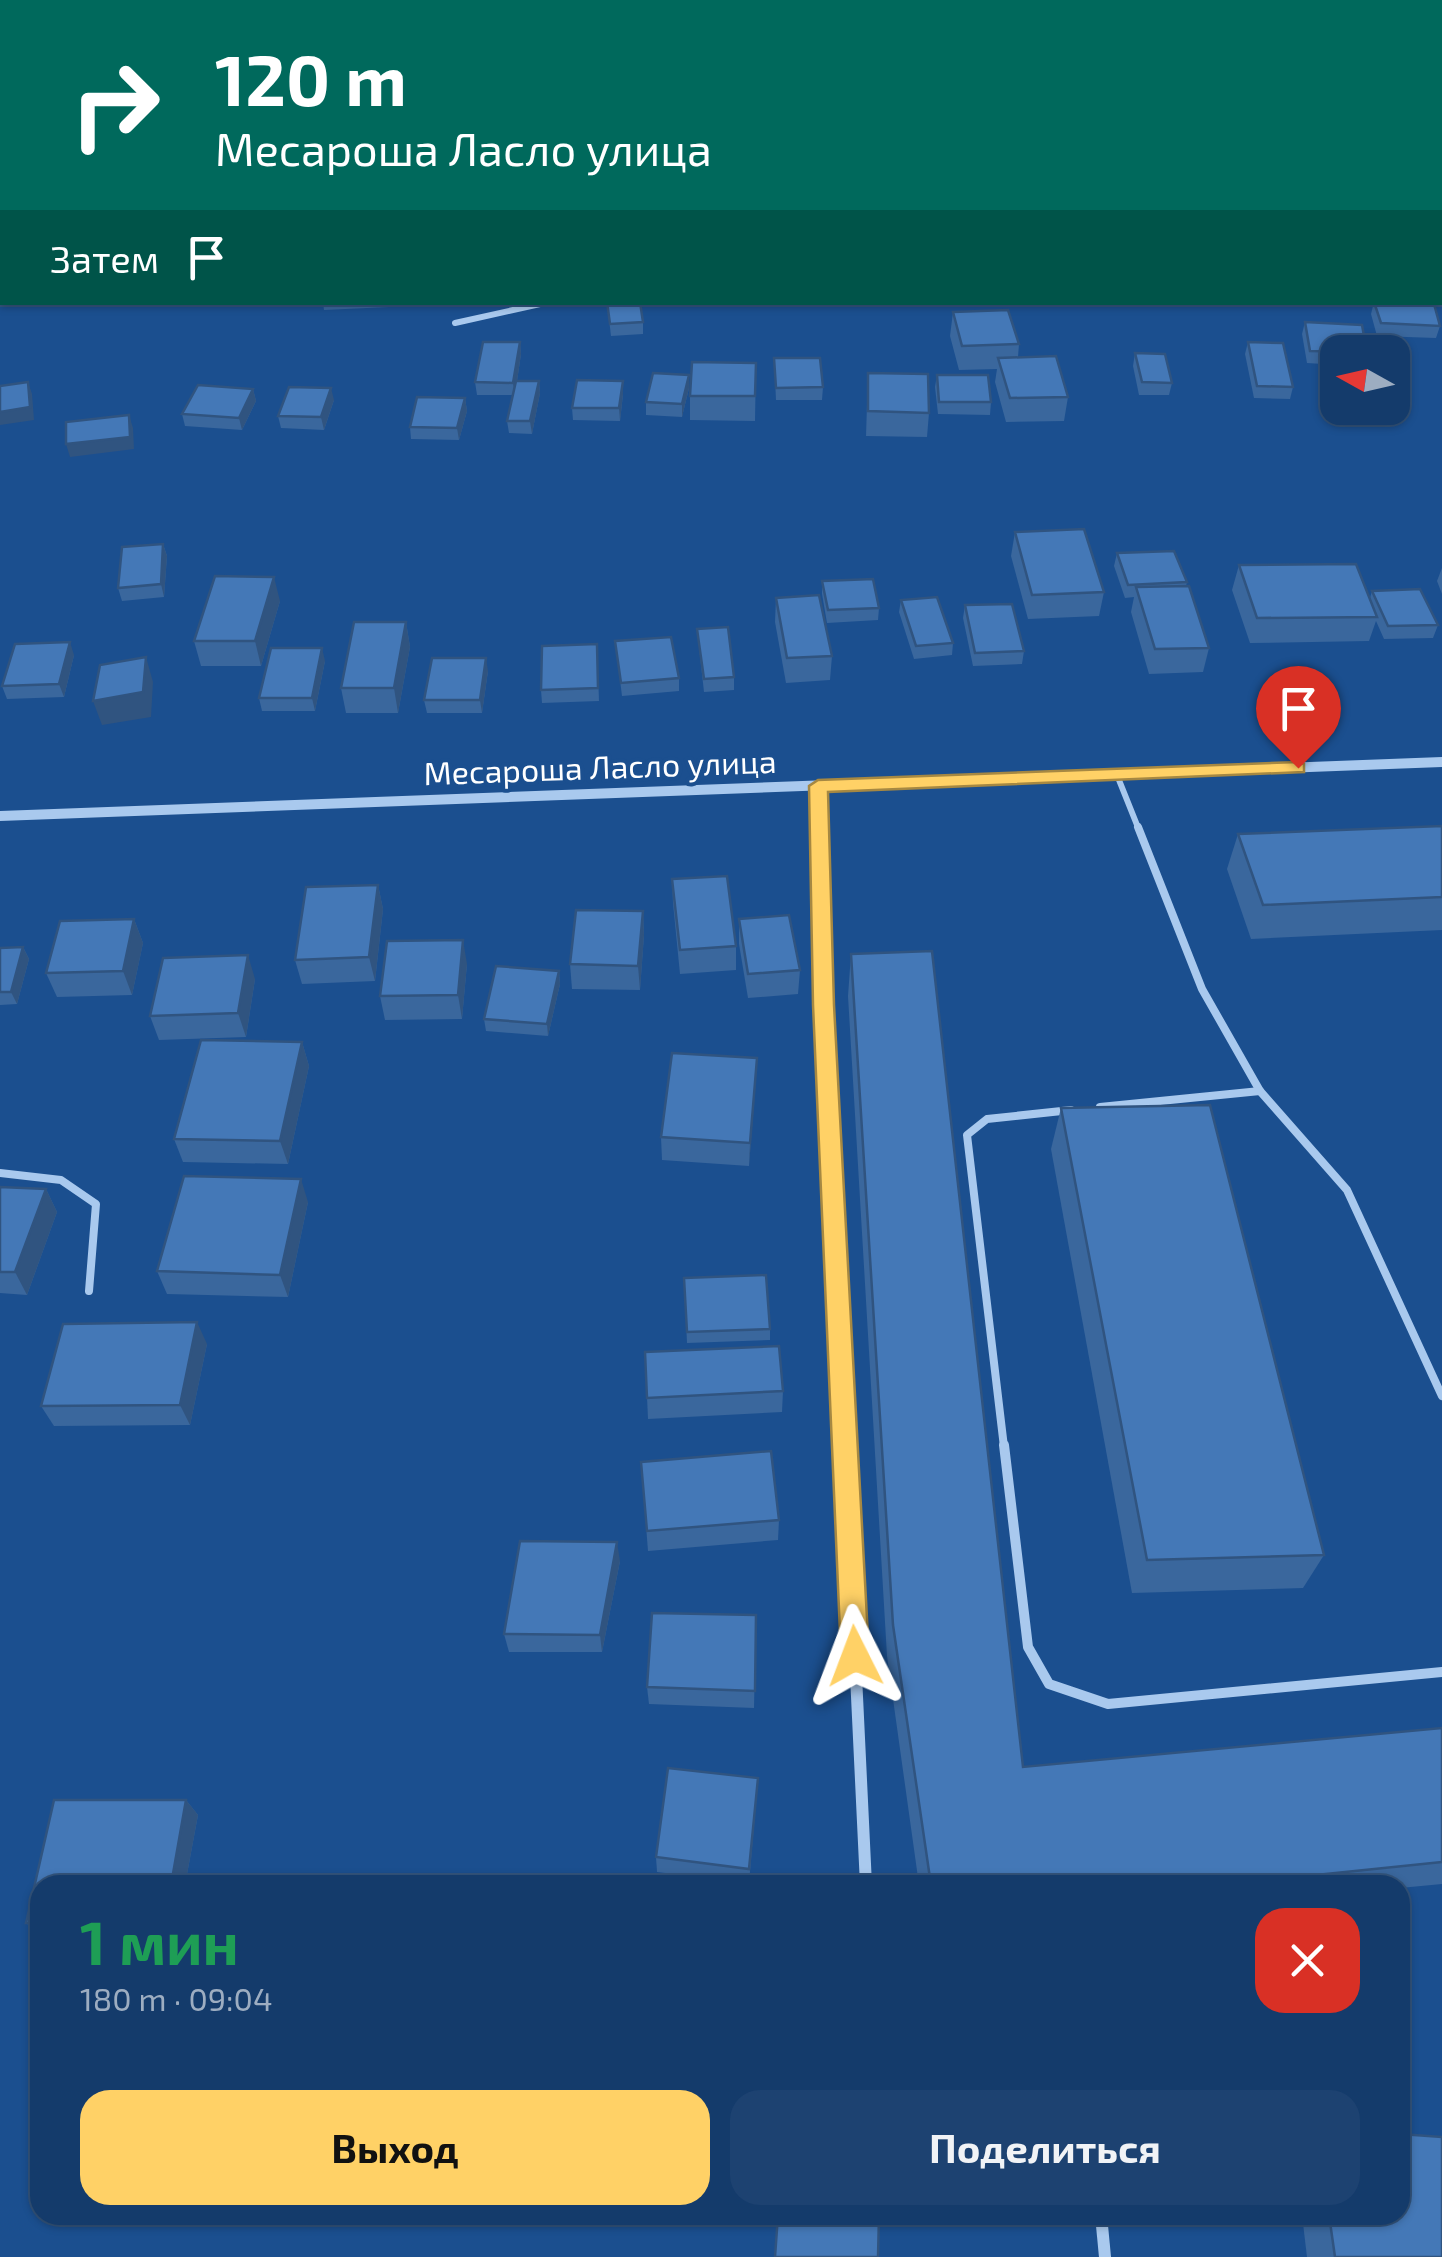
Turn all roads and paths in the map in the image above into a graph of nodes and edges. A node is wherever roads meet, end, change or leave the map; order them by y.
1 (536, 305) edge
2 (455, 323) dead end
3 (1442, 762) edge
4 (1117, 775) junction
5 (818, 786) junction
6 (0, 816) edge
7 (1260, 1091) junction
8 (0, 1172) edge
9 (89, 1291) dead end
10 (1442, 1396) edge
11 (1442, 1672) edge
12 (866, 1875) edge
13 (1102, 2225) edge
14 (1105, 2257) edge

1 - 2 street
3 - 4 street, Месароша Ласло улица
4 - 5 street, Месароша Ласло улица
4 - 7 lane
5 - 6 street, Месароша Ласло улица
5 - 12 street
7 - 10 lane
7 - 11 lane
8 - 9 lane
13 - 14 street

